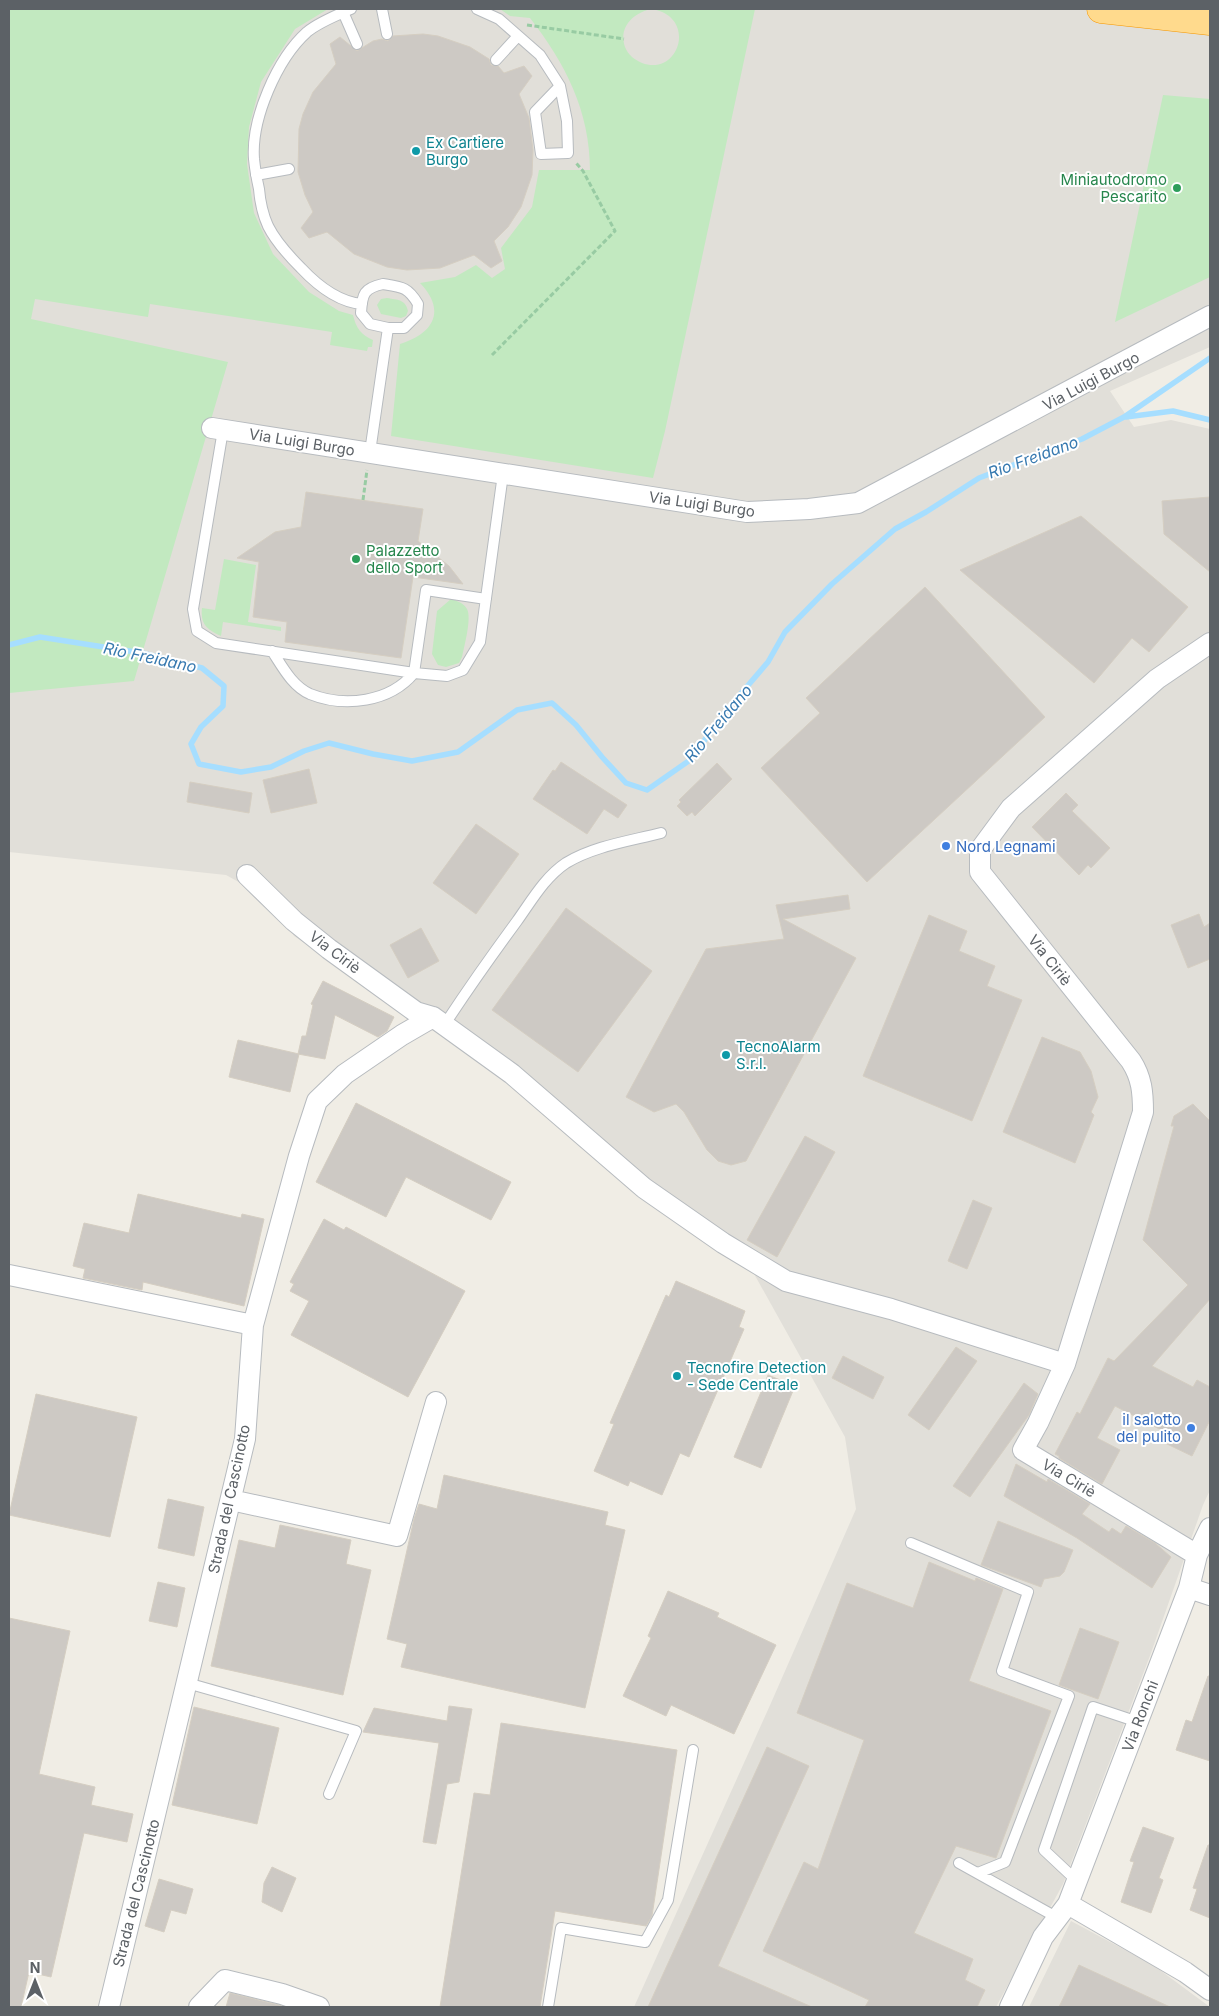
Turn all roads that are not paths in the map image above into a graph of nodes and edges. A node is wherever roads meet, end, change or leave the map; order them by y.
1 (382, 9) edge
2 (477, 9) edge
3 (1101, 9) edge
4 (347, 10) edge
5 (1210, 21) edge
6 (388, 34) dead end
7 (518, 36) junction
8 (357, 44) dead end
9 (496, 60) dead end
10 (560, 86) junction
11 (289, 169) dead end
12 (256, 174) junction
13 (362, 304) junction
14 (1210, 316) edge
15 (388, 328) junction
16 (218, 429) joint
17 (370, 452) junction
18 (503, 474) junction
19 (486, 599) junction
20 (1210, 643) edge
21 (272, 651) junction
22 (414, 673) junction
23 (661, 833) dead end
24 (247, 875) dead end
25 (439, 1020) junction
26 (9, 1275) edge
27 (253, 1325) junction
28 (1065, 1364) junction
29 (436, 1402) dead end
30 (231, 1500) junction
31 (1210, 1528) edge
32 (911, 1544) dead end
33 (1197, 1555) junction
34 (1189, 1588) junction
35 (1210, 1595) edge
36 (187, 1683) junction
37 (1138, 1722) junction
38 (693, 1750) dead end
39 (328, 1794) dead end
40 (959, 1863) dead end
41 (978, 1873) junction
42 (1077, 1881) junction
43 (1063, 1911) junction
44 (1210, 1990) edge
45 (109, 2007) edge
46 (199, 2007) edge
47 (319, 2007) edge
48 (548, 2007) edge
49 (1010, 2007) edge

1 - 6 lane
2 - 7 lane
3 - 5 highway
4 - 8 lane
4 - 12 lane
7 - 9 lane
7 - 10 lane
10 - 10 lane
11 - 12 lane
12 - 13 lane
13 - 15 lane
13 - 15 lane
14 - 18 street, Via Luigi Burgo
15 - 17 lane
16 - 17 street, Via Luigi Burgo
16 - 21 lane
17 - 18 street, Via Luigi Burgo
18 - 19 lane
19 - 22 lane
19 - 22 lane
20 - 28 street, Via Ciriè
21 - 22 lane
21 - 22 lane
23 - 25 lane
24 - 25 street, Via Ciriè
25 - 27 street, Strada del Cascinotto
25 - 28 street, Via Ciriè
26 - 27 street
27 - 30 street, Strada del Cascinotto
28 - 33 street, Via Ciriè
29 - 30 street
30 - 36 street, Strada del Cascinotto
31 - 33 street, Via Ronchi
32 - 41 lane
33 - 34 street, Via Ronchi
34 - 35 street
34 - 37 street, Via Ronchi
36 - 39 lane
36 - 45 street, Strada del Cascinotto
37 - 42 street, Via Ronchi
37 - 42 lane
38 - 48 lane
40 - 41 lane
41 - 43 lane
42 - 43 street, Via Ronchi
43 - 44 street
43 - 49 street
46 - 47 street

